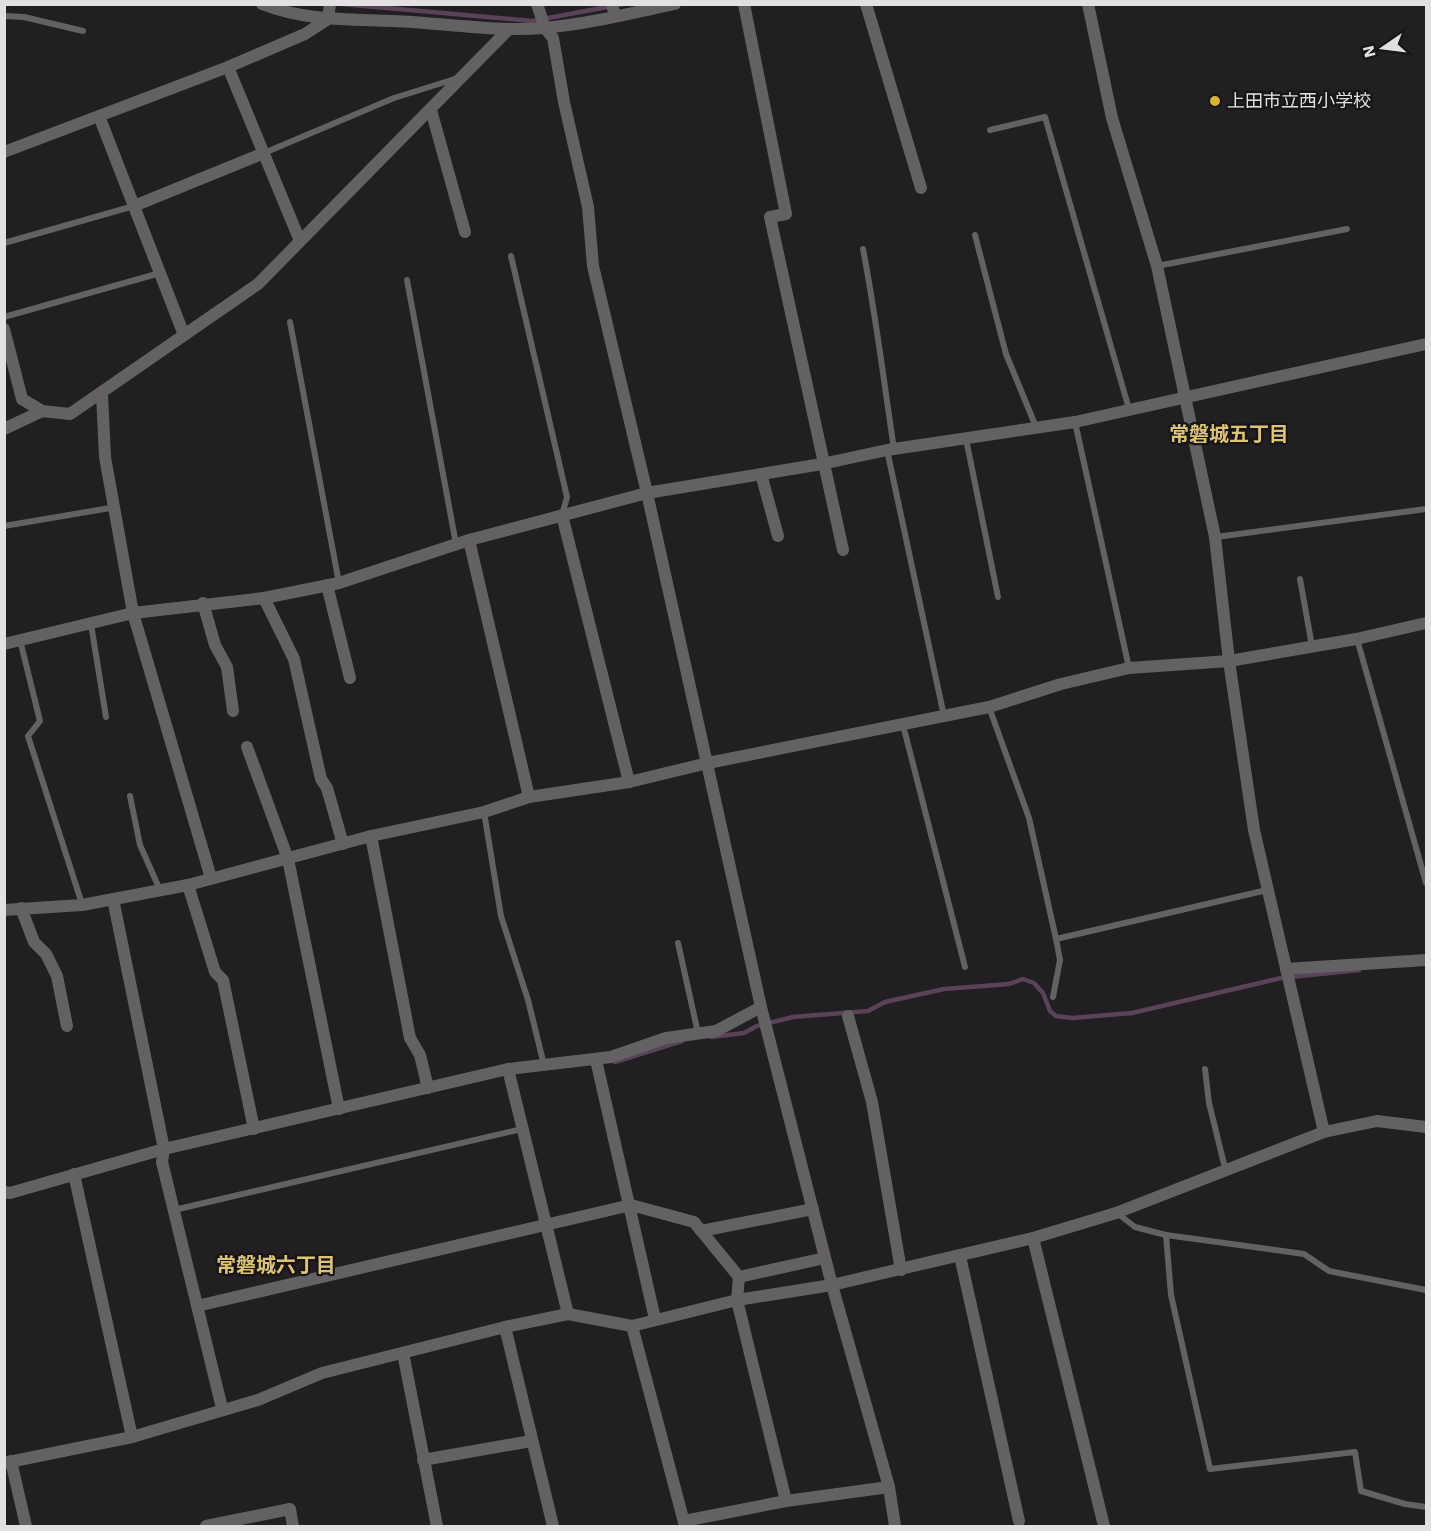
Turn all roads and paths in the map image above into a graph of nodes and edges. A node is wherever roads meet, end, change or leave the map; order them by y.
1 (262, 4) edge
2 (330, 4) edge
3 (537, 4) edge
4 (675, 4) edge
5 (744, 4) edge
6 (866, 4) edge
7 (1088, 4) edge
8 (613, 10) edge
9 (4, 16) edge
10 (328, 19) junction
11 (545, 28) junction
12 (509, 29) junction
13 (83, 31) dead end
14 (228, 67) junction
15 (464, 76) junction
16 (431, 110) junction
17 (99, 116) junction
18 (990, 130) dead end
19 (4, 152) edge
20 (264, 153) junction
21 (921, 188) dead end
22 (134, 206) junction
23 (1347, 229) dead end
24 (465, 232) dead end
25 (975, 235) dead end
26 (300, 241) junction
27 (4, 243) edge
28 (863, 249) dead end
29 (511, 256) dead end
30 (1157, 266) junction
31 (160, 273) junction
32 (407, 280) dead end
33 (4, 316) edge
34 (290, 322) dead end
35 (4, 329) edge
36 (184, 335) junction
37 (1426, 344) edge
38 (102, 394) junction
39 (1184, 399) junction
40 (1129, 409) junction
41 (42, 411) junction
42 (1075, 422) junction
43 (1036, 428) junction
44 (4, 429) edge
45 (966, 438) junction
46 (890, 450) junction
47 (822, 464) junction
48 (761, 474) junction
49 (647, 494) junction
50 (116, 507) junction
51 (1426, 509) edge
52 (562, 515) junction
53 (4, 526) edge
54 (778, 536) dead end
55 (1215, 537) junction
56 (469, 540) junction
57 (456, 544) junction
58 (843, 550) dead end
59 (1300, 579) dead end
60 (333, 584) junction
61 (998, 597) dead end
62 (264, 598) junction
63 (203, 603) junction
64 (133, 613) junction
65 (91, 623) junction
66 (1426, 623) edge
67 (1356, 639) junction
68 (20, 640) junction
69 (4, 645) edge
70 (1312, 646) junction
71 (1228, 661) junction
72 (1129, 668) junction
73 (350, 678) dead end
74 (989, 707) junction
75 (234, 711) dead end
76 (106, 717) dead end
77 (944, 717) junction
78 (903, 725) junction
79 (247, 747) dead end
80 (708, 763) junction
81 (629, 782) junction
82 (130, 796) dead end
83 (530, 797) junction
84 (484, 812) junction
85 (371, 836) junction
86 (343, 844) junction
87 (288, 859) junction
88 (211, 878) junction
89 (1426, 883) edge
90 (188, 885) junction
91 (160, 890) junction
92 (1268, 890) junction
93 (113, 898) junction
94 (82, 905) junction
95 (21, 908) junction
96 (4, 910) edge
97 (1056, 939) junction
98 (678, 943) dead end
99 (1426, 960) edge
100 (965, 967) dead end
101 (1286, 969) junction
102 (1053, 997) dead end
103 (761, 1007) junction
104 (848, 1016) dead end
105 (67, 1026) dead end
106 (698, 1033) junction
107 (596, 1060) junction
108 (544, 1066) junction
109 (508, 1069) junction
110 (1205, 1070) dead end
111 (429, 1088) junction
112 (339, 1109) junction
113 (1426, 1127) edge
114 (254, 1129) junction
115 (522, 1129) junction
116 (1324, 1132) junction
117 (164, 1149) junction
118 (1226, 1173) junction
119 (74, 1174) junction
120 (4, 1192) edge
121 (631, 1204) junction
122 (813, 1209) junction
123 (174, 1210) junction
124 (1116, 1213) junction
125 (546, 1223) junction
126 (701, 1231) junction
127 (1166, 1235) junction
128 (1033, 1238) junction
129 (960, 1256) junction
130 (825, 1258) junction
131 (901, 1270) junction
132 (739, 1277) junction
133 (832, 1285) junction
134 (1426, 1290) edge
135 (737, 1300) junction
136 (197, 1306) junction
137 (568, 1314) junction
138 (655, 1319) junction
139 (632, 1326) junction
140 (505, 1327) junction
141 (403, 1353) junction
142 (222, 1408) junction
143 (132, 1437) junction
144 (531, 1441) junction
145 (423, 1460) junction
146 (8, 1462) edge
147 (889, 1486) junction
148 (786, 1501) junction
149 (1426, 1507) edge
150 (1019, 1521) dead end
151 (685, 1524) edge
152 (26, 1527) edge
153 (206, 1527) edge
154 (293, 1527) edge
155 (437, 1527) edge
156 (553, 1527) edge
157 (896, 1527) edge
158 (1104, 1527) edge

1 - 10 street
2 - 10 street
3 - 11 street
4 - 8 street
5 - 47 street
6 - 21 street
7 - 30 street
8 - 11 street
9 - 13 lane
10 - 12 street
10 - 14 street
11 - 12 street
11 - 49 street
12 - 15 street
14 - 17 street
14 - 20 street
15 - 16 street
15 - 20 lane
16 - 24 street
16 - 26 street
17 - 19 street
17 - 22 street
18 - 40 lane
20 - 22 street
20 - 26 street
22 - 27 lane
22 - 31 street
23 - 30 lane
25 - 43 lane
26 - 36 street
28 - 46 lane
29 - 52 lane
30 - 39 street
31 - 33 lane
31 - 36 street
32 - 57 lane
34 - 60 lane
35 - 41 street
36 - 38 street
37 - 39 street
38 - 41 street
38 - 50 street
39 - 40 street
39 - 55 street
40 - 42 street
41 - 44 street
42 - 43 street
42 - 72 lane
43 - 45 street
45 - 46 street
45 - 61 lane
46 - 47 street
46 - 77 lane
47 - 48 street
47 - 58 street
48 - 49 street
48 - 54 street
49 - 52 street
49 - 80 street
50 - 53 lane
50 - 64 street
51 - 55 lane
52 - 56 street
52 - 81 street
55 - 71 street
56 - 57 street
56 - 83 street
57 - 60 street
59 - 70 lane
60 - 62 street
60 - 73 street
62 - 63 street
62 - 86 street
63 - 64 street
63 - 75 street
64 - 65 street
64 - 88 street
65 - 68 street
65 - 76 lane
66 - 67 street
67 - 70 street
67 - 89 lane
68 - 69 street
68 - 94 lane
70 - 71 street
71 - 72 street
71 - 92 street
72 - 74 street
74 - 77 street
74 - 97 lane
77 - 78 street
78 - 80 street
78 - 100 lane
79 - 87 street
80 - 81 street
80 - 103 street
81 - 83 street
82 - 91 lane
83 - 84 street
84 - 85 street
84 - 108 lane
85 - 86 street
85 - 111 street
86 - 87 street
87 - 88 street
87 - 112 street
88 - 90 street
90 - 91 street
90 - 114 street
91 - 93 street
92 - 97 lane
92 - 101 street
93 - 94 street
93 - 117 street
94 - 95 street
95 - 96 street
95 - 105 street
97 - 102 lane
98 - 106 lane
99 - 101 street
101 - 116 street
103 - 106 street
103 - 122 street
104 - 131 street
106 - 107 street
107 - 108 street
107 - 121 street
108 - 109 street
109 - 111 street
109 - 115 street
110 - 118 lane
111 - 112 street
112 - 114 street
113 - 116 street
114 - 117 street
115 - 123 lane
115 - 125 street
116 - 118 street
117 - 119 street
117 - 123 street
118 - 124 street
119 - 120 street
119 - 143 street
121 - 125 street
121 - 126 street
121 - 138 street
122 - 126 street
122 - 130 street
123 - 136 street
124 - 127 lane
124 - 128 street
125 - 136 street
125 - 137 street
126 - 132 street
127 - 134 lane
127 - 149 lane
128 - 129 street
128 - 158 street
129 - 131 street
129 - 150 street
130 - 132 street
130 - 133 street
131 - 133 street
132 - 135 street
133 - 135 street
133 - 147 street
135 - 138 street
135 - 148 street
136 - 142 street
137 - 139 street
137 - 140 street
138 - 139 street
139 - 151 street
140 - 141 street
140 - 144 street
141 - 142 street
141 - 145 street
142 - 143 street
143 - 146 street
144 - 145 street
144 - 156 street
145 - 155 street
146 - 152 street
147 - 148 street
147 - 157 street
148 - 151 street
153 - 154 street

